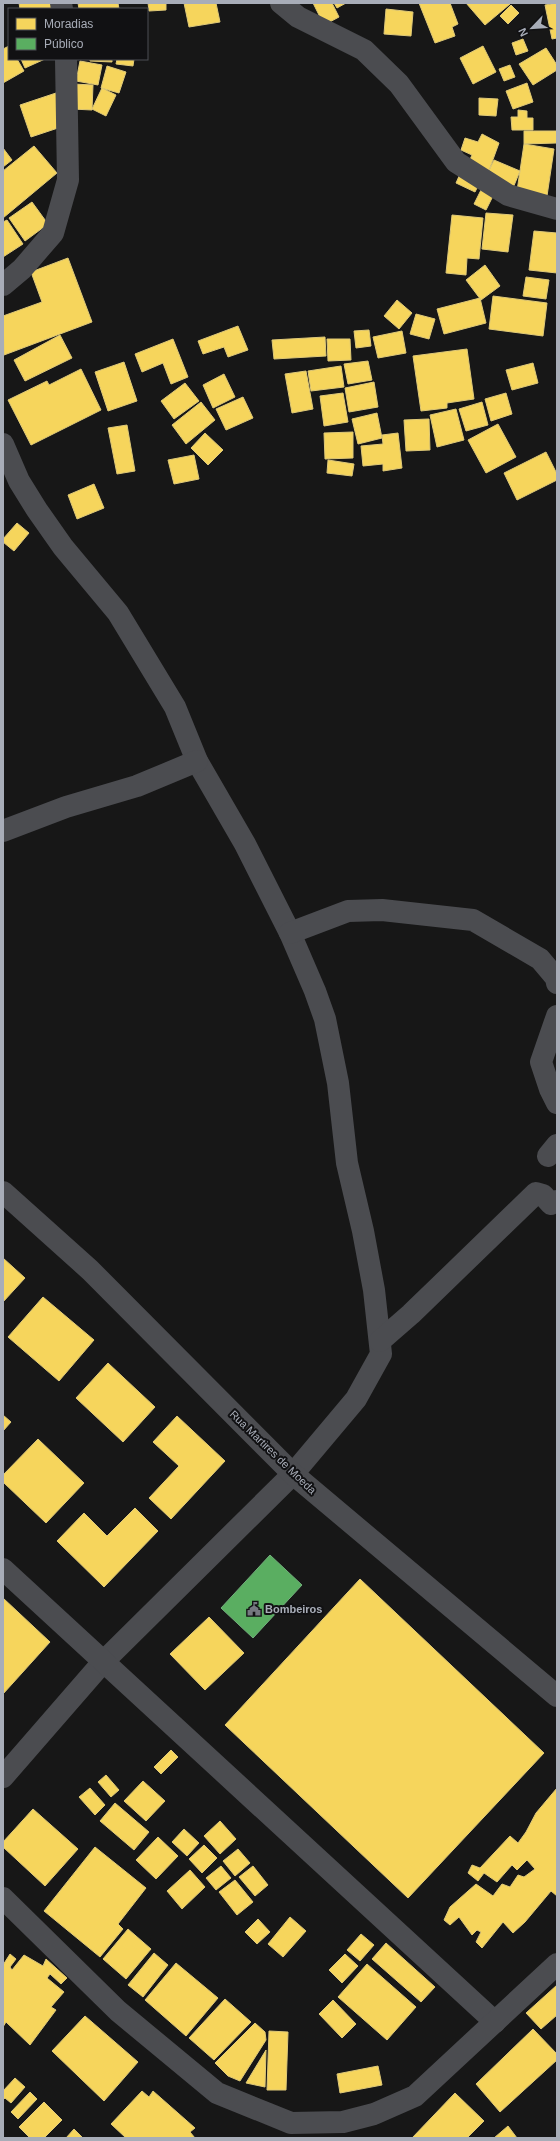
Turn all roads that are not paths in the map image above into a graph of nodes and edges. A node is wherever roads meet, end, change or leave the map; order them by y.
1 (281, 3) edge
2 (66, 60) edge
3 (557, 209) edge
4 (3, 285) edge
5 (3, 444) edge
6 (197, 761) junction
7 (3, 831) edge
8 (290, 933) junction
9 (557, 982) edge
10 (557, 1016) edge
11 (557, 1103) edge
12 (3, 1192) edge
13 (557, 1201) edge
14 (380, 1341) junction
15 (293, 1474) junction
16 (3, 1569) edge
17 (103, 1662) junction
18 (557, 1696) edge
19 (3, 1777) edge
20 (3, 1898) edge
21 (557, 1964) edge
22 (495, 2022) junction

1 - 3 street
2 - 4 street
5 - 6 street
6 - 7 street
6 - 8 street
8 - 9 street
8 - 14 street
10 - 11 street
12 - 15 street, Rua Martires de Moeda
13 - 14 street
14 - 15 street
15 - 17 street
15 - 18 street, Rua Martires de Moeda
16 - 17 street
17 - 19 street
17 - 22 street
20 - 22 street
21 - 22 street

